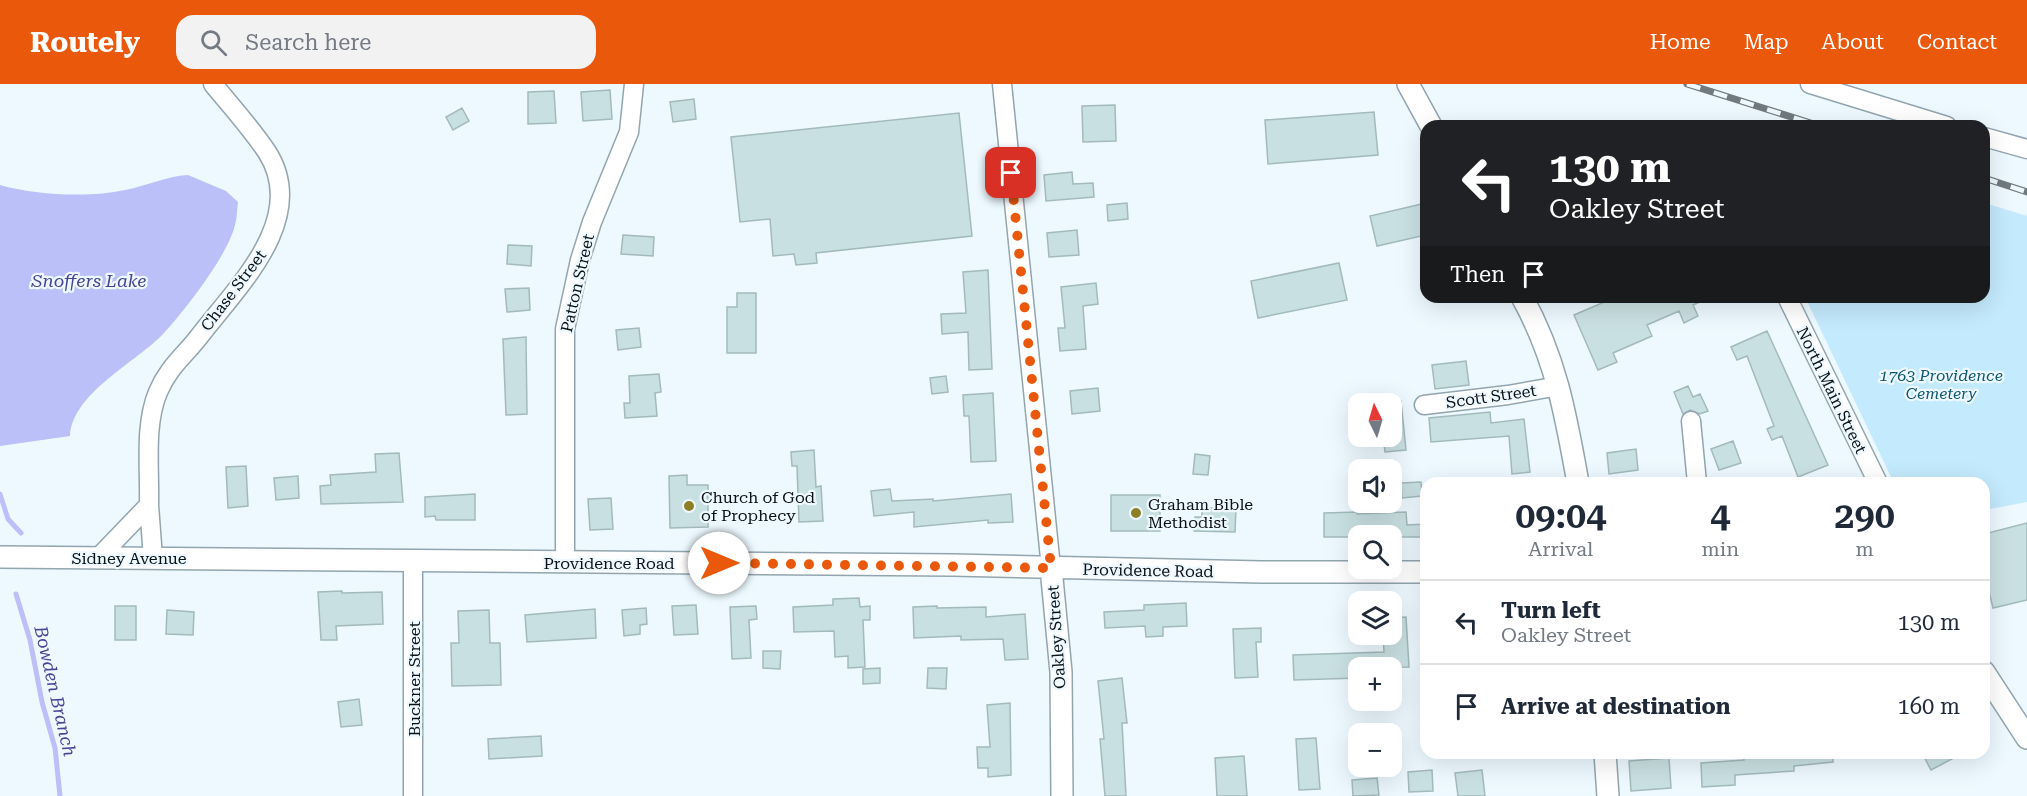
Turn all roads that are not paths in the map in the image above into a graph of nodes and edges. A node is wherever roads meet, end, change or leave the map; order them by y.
1 (213, 84) edge
2 (634, 84) edge
3 (1002, 84) edge
4 (1408, 84) edge
5 (1810, 84) edge
6 (1428, 120) edge
7 (1927, 120) edge
8 (1990, 139) edge
9 (2027, 149) edge
10 (1525, 303) edge
11 (1790, 303) edge
12 (1559, 386) junction
13 (1424, 405) dead end
14 (1691, 421) dead end
15 (1577, 477) edge
16 (1696, 477) edge
17 (1875, 477) edge
18 (149, 505) junction
19 (0, 557) edge
20 (98, 558) junction
21 (153, 558) junction
22 (259, 559) joint
23 (413, 562) junction
24 (565, 562) junction
25 (1051, 568) junction
26 (1420, 572) edge
27 (1990, 681) edge
28 (2027, 738) edge
29 (1605, 759) edge
30 (413, 796) edge
31 (1062, 796) edge
32 (1608, 796) edge

1 - 18 street, Chase Street
2 - 24 street, Patton Street
3 - 25 street, Oakley Street
4 - 6 street
5 - 7 street
8 - 9 street
10 - 12 street
11 - 17 street, North Main Street
12 - 13 street, Scott Street
12 - 15 street
14 - 16 street
18 - 20 street
18 - 21 street, Chase Street
19 - 20 street, Sidney Avenue
20 - 21 street, Sidney Avenue
21 - 22 street, Sidney Avenue
22 - 23 street, Providence Road
23 - 24 street, Providence Road
23 - 30 street, Buckner Street
24 - 25 street, Providence Road
25 - 26 street, Providence Road
25 - 31 street, Oakley Street
27 - 28 street
29 - 32 street

